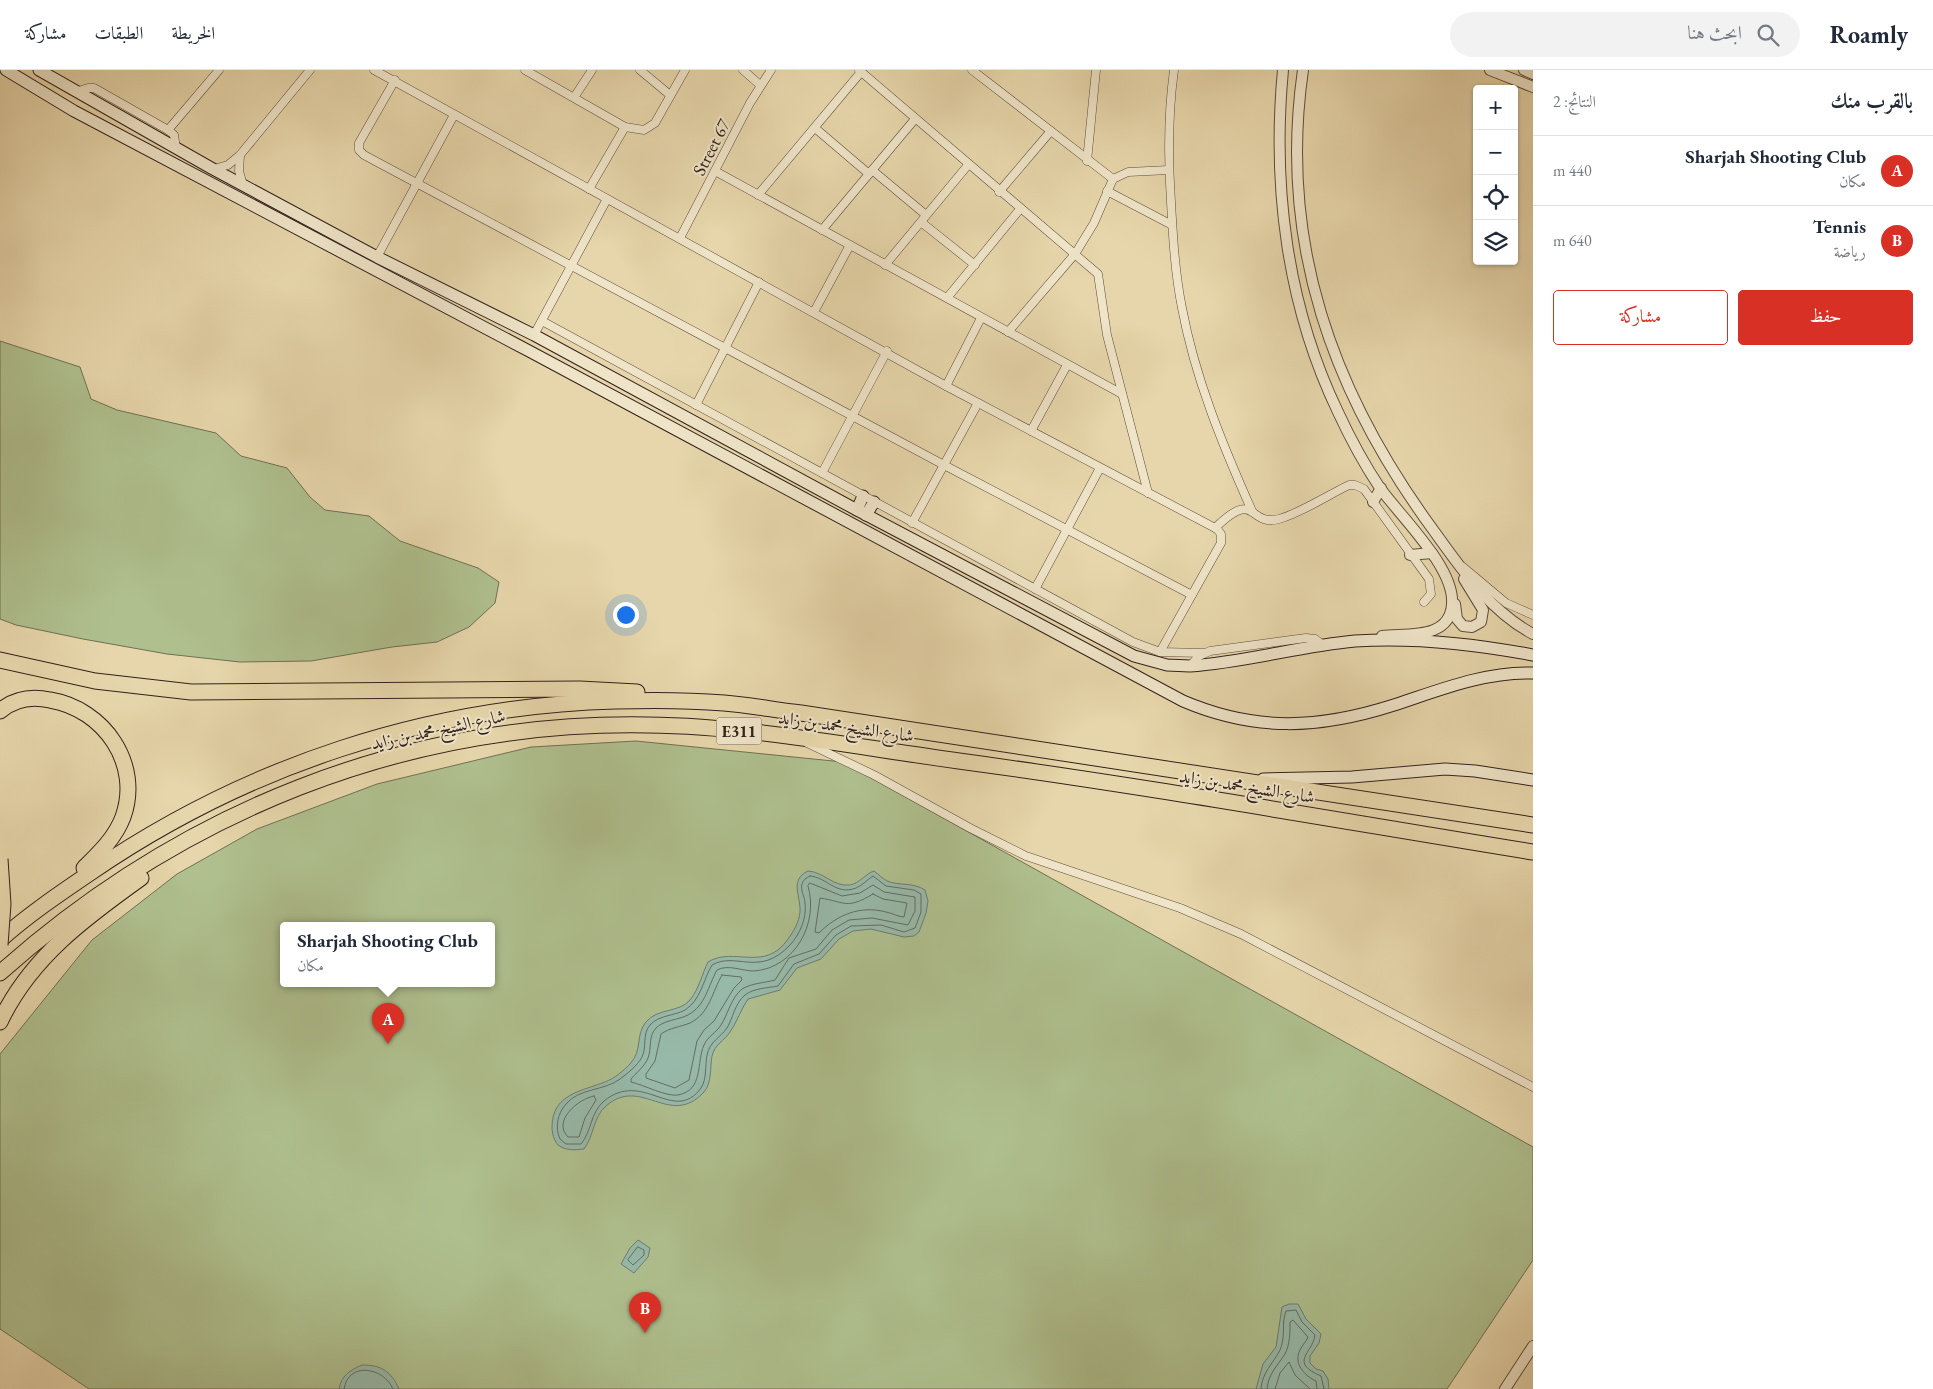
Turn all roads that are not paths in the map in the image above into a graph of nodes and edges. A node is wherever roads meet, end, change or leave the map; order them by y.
1 (6, 70) edge
2 (38, 70) edge
3 (217, 70) edge
4 (310, 70) edge
5 (374, 70) edge
6 (525, 70) edge
7 (592, 70) edge
8 (640, 70) edge
9 (685, 70) edge
10 (743, 70) edge
11 (771, 70) edge
12 (972, 70) edge
13 (1086, 70) edge
14 (1174, 70) edge
15 (1283, 70) edge
16 (1297, 70) edge
17 (1303, 70) edge
18 (1490, 70) edge
19 (1524, 70) edge
20 (860, 71) edge
21 (1095, 73) edge
22 (1533, 74) edge
23 (395, 80) junction
24 (760, 85) junction
25 (1533, 87) edge
26 (79, 92) junction
27 (670, 95) junction
28 (575, 96) junction
29 (1300, 101) junction
30 (454, 115) junction
31 (915, 119) junction
32 (625, 126) junction
33 (815, 128) junction
34 (168, 130) junction
35 (1050, 132) junction
36 (176, 148) junction
37 (240, 156) junction
38 (1087, 161) junction
39 (968, 165) junction
40 (214, 169) junction
41 (1169, 170) junction
42 (715, 171) junction
43 (871, 172) junction
44 (1113, 180) junction
45 (416, 183) junction
46 (243, 184) junction
47 (589, 189) junction
48 (1107, 191) junction
49 (999, 192) junction
50 (758, 195) junction
51 (607, 199) junction
52 (1020, 209) junction
53 (924, 218) junction
54 (1172, 225) junction
55 (822, 230) junction
56 (680, 238) junction
57 (850, 245) junction
58 (1075, 254) junction
59 (377, 257) junction
60 (572, 265) junction
61 (885, 265) junction
62 (975, 265) junction
63 (759, 282) junction
64 (947, 298) junction
65 (814, 312) junction
66 (981, 318) junction
67 (542, 322) junction
68 (1008, 332) junction
69 (534, 335) junction
70 (727, 348) junction
71 (887, 351) junction
72 (1067, 365) junction
73 (946, 386) junction
74 (1122, 394) junction
75 (978, 403) junction
76 (696, 405) junction
77 (852, 416) junction
78 (1031, 431) junction
79 (944, 465) junction
80 (1100, 468) junction
81 (822, 473) junction
82 (1381, 488) junction
83 (1148, 493) junction
84 (863, 496) junction
85 (874, 502) junction
86 (1373, 502) junction
87 (1252, 511) junction
88 (861, 513) junction
89 (912, 523) junction
90 (1215, 528) junction
91 (1067, 529) junction
92 (1432, 553) junction
93 (1410, 555) junction
94 (1458, 564) junction
95 (1035, 589) junction
96 (1192, 595) junction
97 (1452, 596) junction
98 (1424, 602) dead end
99 (1533, 615) edge
100 (1533, 634) edge
101 (1355, 641) junction
102 (1323, 645) junction
103 (1160, 652) junction
104 (1203, 654) junction
105 (1533, 655) edge
106 (0, 660) edge
107 (1190, 666) junction
108 (1533, 673) edge
109 (722, 703) junction
110 (0, 711) edge
111 (798, 739) junction
112 (1533, 780) edge
113 (1248, 782) junction
114 (1533, 825) edge
115 (197, 833) junction
116 (1533, 852) edge
117 (0, 860) edge
118 (57, 895) junction
119 (0, 940) edge
120 (0, 945) edge
121 (0, 974) edge
122 (0, 1022) edge
123 (1533, 1087) edge
124 (1533, 1346) edge
125 (1505, 1389) edge

1 - 108 main road
2 - 26 main road
3 - 34 street
4 - 37 street
5 - 23 street
6 - 28 street
7 - 28 street
8 - 27 street
9 - 27 street
10 - 24 street
11 - 24 street, Street 67
12 - 35 street
13 - 21 street
14 - 41 street
15 - 82 street
16 - 29 street
17 - 29 street
18 - 25 street
19 - 22 street
20 - 31 street
20 - 33 street
21 - 38 street
23 - 30 street
23 - 45 street
24 - 42 street, Street 67
26 - 34 street
26 - 36 main road
27 - 32 street
28 - 32 street
29 - 94 street
30 - 45 street
30 - 47 street
31 - 39 street
31 - 43 street
32 - 47 street
33 - 43 street
33 - 50 street
34 - 36 street
35 - 38 street
35 - 49 street
36 - 40 main road
37 - 40 street
37 - 46 street
38 - 44 street
39 - 49 street
39 - 53 street
40 - 46 main road
41 - 44 street
41 - 54 street
42 - 50 street
42 - 56 street, Street 67
43 - 53 street
43 - 55 street
44 - 48 street
45 - 59 street
45 - 60 street
46 - 59 main road
47 - 51 street
48 - 54 street
48 - 58 street
49 - 52 street
50 - 55 street
51 - 56 street
51 - 60 street
52 - 58 street
52 - 62 street
53 - 61 street
53 - 62 street
54 - 87 street
55 - 57 street
56 - 63 street
57 - 61 street
57 - 65 street
58 - 68 street
58 - 74 street
59 - 69 main road
60 - 67 street
60 - 70 street
61 - 64 street
62 - 64 street
63 - 65 street
63 - 70 street
64 - 66 street
65 - 71 street
66 - 68 street
66 - 73 street
67 - 69 street
67 - 76 street
68 - 72 street
69 - 88 main road
70 - 76 street
70 - 77 street
71 - 73 street
71 - 77 street
72 - 74 street
72 - 78 street
73 - 75 street
74 - 83 street
75 - 78 street
75 - 79 street
76 - 81 street
77 - 79 street
77 - 81 street
78 - 80 street
79 - 89 street
79 - 91 street
80 - 83 street
80 - 91 street
81 - 84 street
82 - 86 street
82 - 92 street
83 - 90 street
84 - 85 street
84 - 88 main road
85 - 88 main road
85 - 89 street
86 - 87 street
86 - 93 street
87 - 90 street
88 - 107 main road
89 - 95 street
90 - 96 street
91 - 95 street
91 - 96 street
92 - 93 street
92 - 97 street
93 - 98 street
94 - 97 street
94 - 99 street
94 - 100 street
95 - 103 street
96 - 103 street
97 - 101 street
101 - 102 main road
101 - 105 main road
102 - 104 street
102 - 107 main road
103 - 104 street
104 - 107 street
106 - 109 highway
109 - 113 highway, شارع الشيخ محمد بن زايد / E311
109 - 118 highway, شارع الشيخ محمد بن زايد / E311
110 - 118 highway
111 - 115 highway, شارع الشيخ محمد بن زايد / E311
111 - 116 highway, شارع الشيخ محمد بن زايد / E311
111 - 123 street
112 - 113 main road
113 - 114 highway, شارع الشيخ محمد بن زايد / E311
115 - 121 highway, شارع الشيخ محمد بن زايد / E311
115 - 122 highway
117 - 120 highway, bridge
118 - 119 highway, شارع الشيخ محمد بن زايد / E311
124 - 125 street

